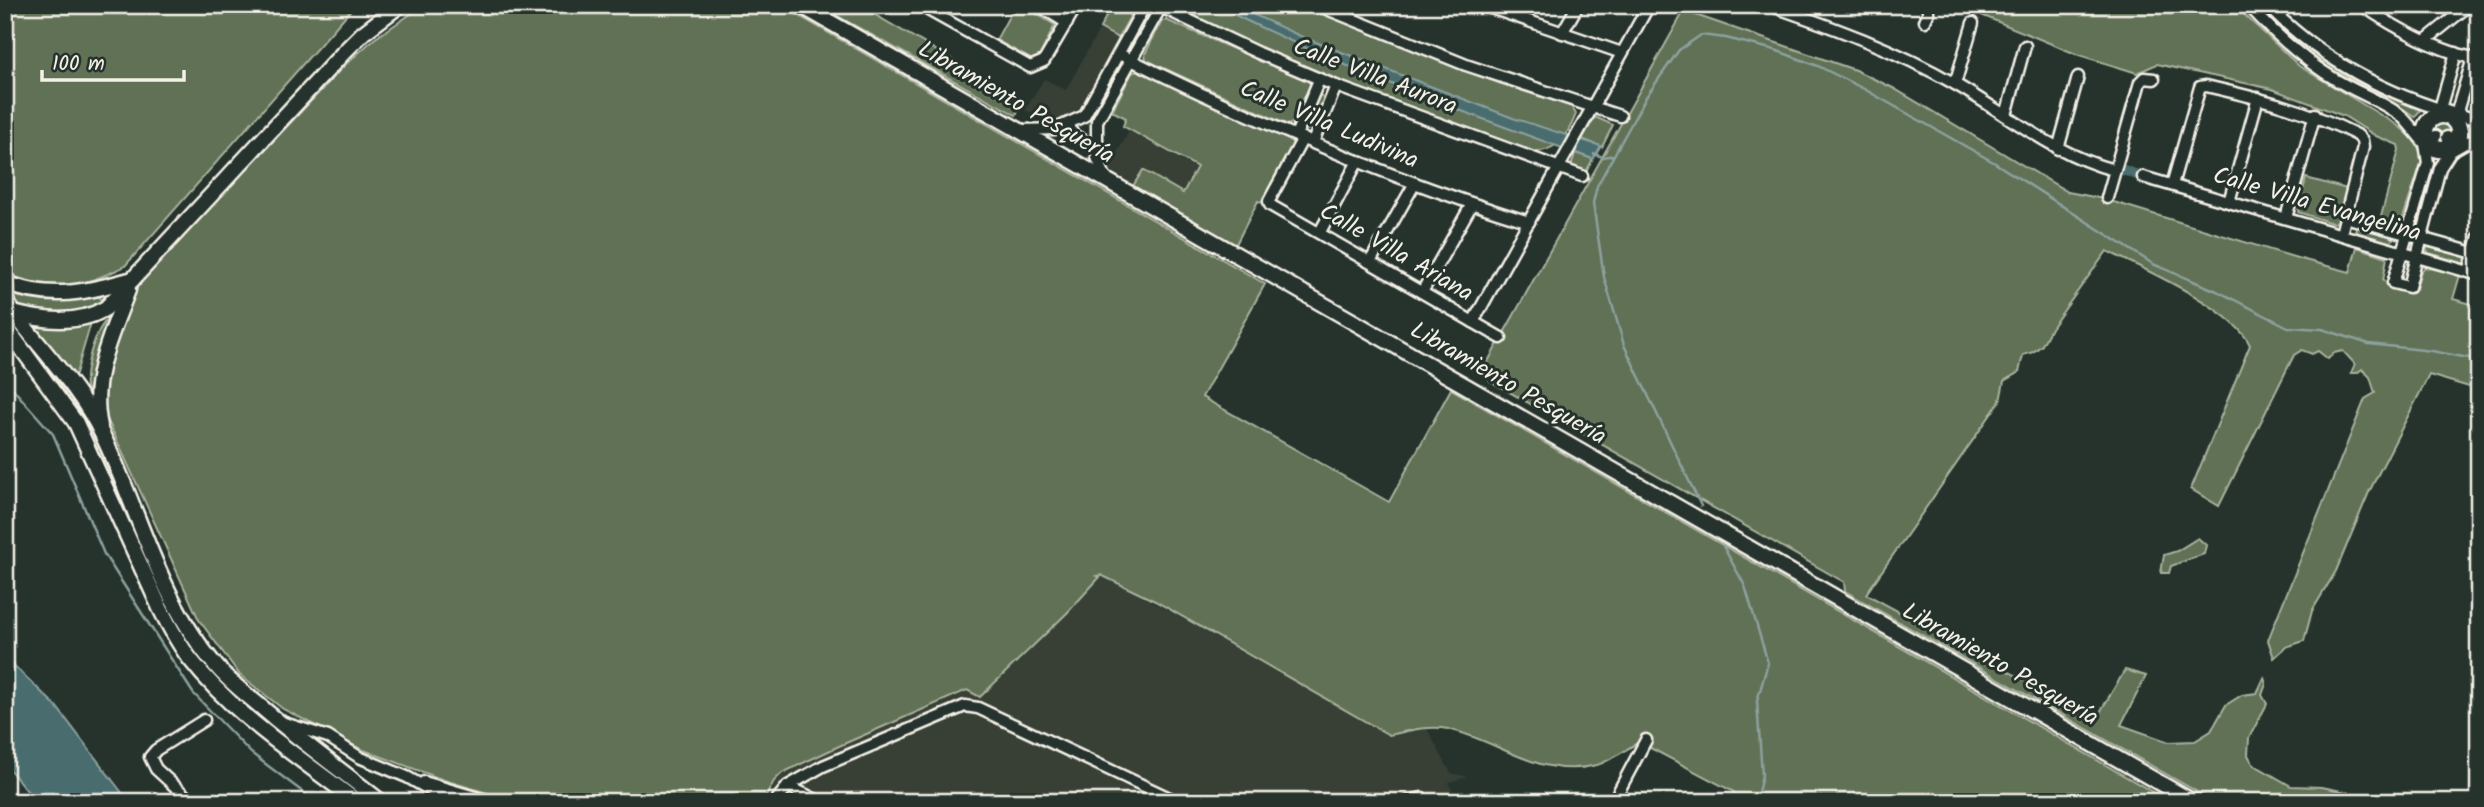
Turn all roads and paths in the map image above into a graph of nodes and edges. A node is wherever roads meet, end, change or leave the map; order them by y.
1 (400, 5) edge
2 (800, 5) edge
3 (919, 5) edge
4 (1038, 5) edge
5 (1077, 5) edge
6 (1145, 5) edge
7 (1317, 5) edge
8 (1482, 5) edge
9 (1578, 5) edge
10 (1648, 5) edge
11 (1769, 5) edge
12 (1927, 5) edge
13 (2248, 5) edge
14 (2267, 5) edge
15 (2469, 5) edge
16 (1161, 7) edge
17 (2368, 7) edge
18 (1055, 9) edge
19 (1510, 10) edge
20 (1925, 21) dead end
21 (1067, 23) junction
22 (1973, 23) dead end
23 (1562, 33) junction
24 (2426, 40) junction
25 (2025, 46) dead end
26 (1622, 53) junction
27 (2456, 53) junction
28 (1119, 54) junction
29 (2476, 58) edge
30 (1132, 60) junction
31 (2079, 77) dead end
32 (2154, 79) dead end
33 (1320, 80) junction
34 (1955, 84) junction
35 (1336, 86) junction
36 (2258, 98) junction
37 (1591, 109) junction
38 (2315, 114) junction
39 (1620, 116) dead end
40 (2006, 116) junction
41 (2479, 120) edge
42 (1073, 122) junction
43 (1013, 127) junction
44 (1053, 130) junction
45 (2442, 131) junction
46 (1097, 136) junction
47 (1304, 139) junction
48 (2479, 139) edge
49 (2058, 149) junction
50 (1056, 152) junction
51 (1097, 157) junction
52 (1358, 161) junction
53 (1076, 163) junction
54 (1559, 167) junction
55 (2114, 170) junction
56 (1582, 176) dead end
57 (2143, 177) dead end
58 (1108, 182) junction
59 (1415, 183) junction
60 (2172, 185) junction
61 (2107, 198) dead end
62 (2229, 202) junction
63 (1472, 204) junction
64 (2345, 217) junction
65 (2286, 218) junction
66 (1529, 222) junction
67 (1320, 233) junction
68 (2341, 233) junction
69 (2479, 236) edge
70 (2412, 244) junction
71 (2474, 253) junction
72 (1370, 262) junction
73 (2474, 273) edge
74 (132, 279) junction
75 (5, 283) edge
76 (1422, 292) junction
77 (5, 301) edge
78 (8, 317) edge
79 (1474, 322) junction
80 (1501, 338) dead end
81 (102, 433) junction
82 (204, 720) dead end
83 (273, 727) junction
84 (1646, 740) dead end
85 (410, 778) junction
86 (788, 786) junction
87 (1422, 798) dead end
88 (192, 802) edge
89 (357, 802) edge
90 (381, 802) edge
91 (451, 802) edge
92 (492, 802) edge
93 (775, 802) edge
94 (820, 802) edge
95 (1178, 802) edge
96 (1406, 802) edge
97 (1614, 802) edge
98 (2193, 802) edge

1 - 74 main road
2 - 43 main road, Libramiento Pesquería
3 - 21 street
4 - 18 street
5 - 21 street
6 - 28 street
7 - 37 street, Calle Villa Aurora
8 - 19 street
9 - 23 street
10 - 26 street
11 - 34 street
12 - 20 street
13 - 45 street
14 - 45 street
15 - 24 street
16 - 30 street
16 - 33 street, Calle Villa Aurora
17 - 24 street
18 - 21 street
19 - 23 street
22 - 34 street
23 - 26 street
24 - 27 street
25 - 40 street
26 - 37 street
27 - 29 street
27 - 45 street
28 - 30 street, Calle Villa Ludivina
28 - 42 street
29 - 45 street
30 - 46 street
30 - 47 street, Calle Villa Ludivina
31 - 49 street
32 - 55 street
33 - 35 street, Calle Villa Aurora
33 - 47 street
34 - 40 street
35 - 47 street
35 - 54 street, Calle Villa Aurora
36 - 38 street
36 - 60 street
36 - 62 street
37 - 39 street, Calle Villa Aurora
37 - 54 street
38 - 64 street
38 - 65 street
40 - 49 street
41 - 45 street
42 - 44 street
42 - 46 street
42 - 46 street
43 - 44 street
43 - 50 main road, Libramiento Pesquería
44 - 50 street
45 - 48 street
45 - 70 street
45 - 70 street
46 - 51 street
47 - 52 street, Calle Villa Ludivina
47 - 67 street, Calle Villa Ariana
49 - 55 street
50 - 53 main road, Libramiento Pesquería
51 - 53 street
51 - 58 street
52 - 59 street, Calle Villa Ludivina
52 - 67 street
53 - 58 main road, Libramiento Pesquería
54 - 56 street, Calle Villa Aurora
54 - 66 street
55 - 61 street
57 - 60 street, Calle Villa Evangelina
58 - 98 main road, Libramiento Pesquería
59 - 63 street, Calle Villa Ludivina
59 - 72 street
60 - 62 street, Calle Villa Evangelina
62 - 65 street, Calle Villa Evangelina
63 - 66 street, Calle Villa Ludivina
63 - 76 street
64 - 68 street
64 - 70 street, Calle Villa Evangelina
65 - 68 street, Calle Villa Evangelina
66 - 79 street
67 - 72 street, Calle Villa Ariana
68 - 70 street, Calle Villa Evangelina
69 - 71 street
70 - 71 street, Calle Villa Evangelina
70 - 73 street, Calle Villa Evangelina
71 - 73 street
72 - 76 street, Calle Villa Ariana
74 - 75 main road
74 - 78 main road
74 - 81 main road
76 - 79 street, Calle Villa Ariana
77 - 78 main road
78 - 81 main road
78 - 83 main road
79 - 80 street, Calle Villa Ariana
81 - 83 main road
82 - 88 street
83 - 85 street
83 - 89 main road
83 - 90 main road
84 - 97 street
85 - 91 street
85 - 92 street
86 - 93 street
86 - 94 street
86 - 95 street
87 - 96 street

